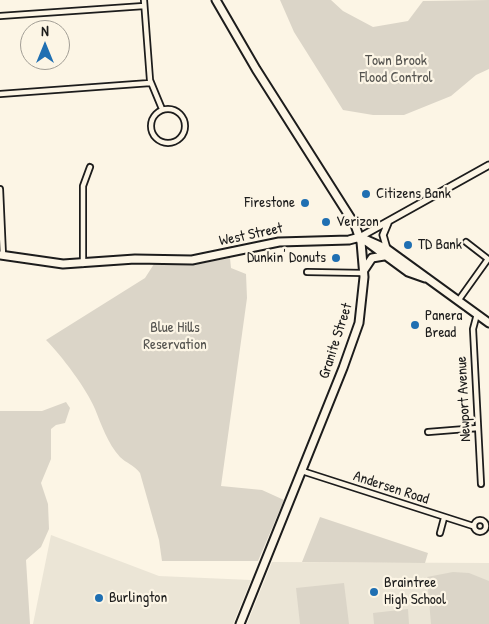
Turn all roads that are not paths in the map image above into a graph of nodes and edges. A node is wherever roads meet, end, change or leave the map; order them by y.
1 (144, 0) edge
2 (216, 0) edge
3 (144, 6) junction
4 (0, 16) edge
5 (150, 83) junction
6 (0, 94) edge
7 (162, 110) junction
8 (489, 165) edge
9 (90, 167) dead end
10 (0, 189) edge
11 (390, 222) junction
12 (360, 237) junction
13 (466, 242) dead end
14 (386, 253) junction
15 (2, 256) edge
16 (488, 259) edge
17 (83, 264) junction
18 (307, 272) dead end
19 (364, 272) junction
20 (458, 301) junction
21 (477, 314) junction
22 (489, 323) edge
23 (478, 428) junction
24 (428, 432) dead end
25 (302, 471) junction
26 (481, 484) dead end
27 (444, 518) junction
28 (472, 526) dead end
29 (440, 533) dead end
30 (240, 624) edge

1 - 3 street
2 - 12 main road, Granite Street
3 - 4 street
3 - 5 street
5 - 6 street
5 - 7 street
7 - 7 street
8 - 11 street, West Street
9 - 17 street
10 - 15 street
11 - 12 street, West Street
11 - 14 street
12 - 14 main road
12 - 17 main road, West Street
12 - 19 main road, Granite Street
13 - 16 street
14 - 19 main road
14 - 20 main road
15 - 17 main road, West Street
16 - 20 street
18 - 19 street
19 - 25 main road, Granite Street
20 - 21 main road
21 - 22 main road
21 - 23 street, Newport Avenue
23 - 24 street
23 - 26 street, Newport Avenue
25 - 27 street, Andersen Road
25 - 30 main road, Granite Street
27 - 28 street, Andersen Road
27 - 29 street

